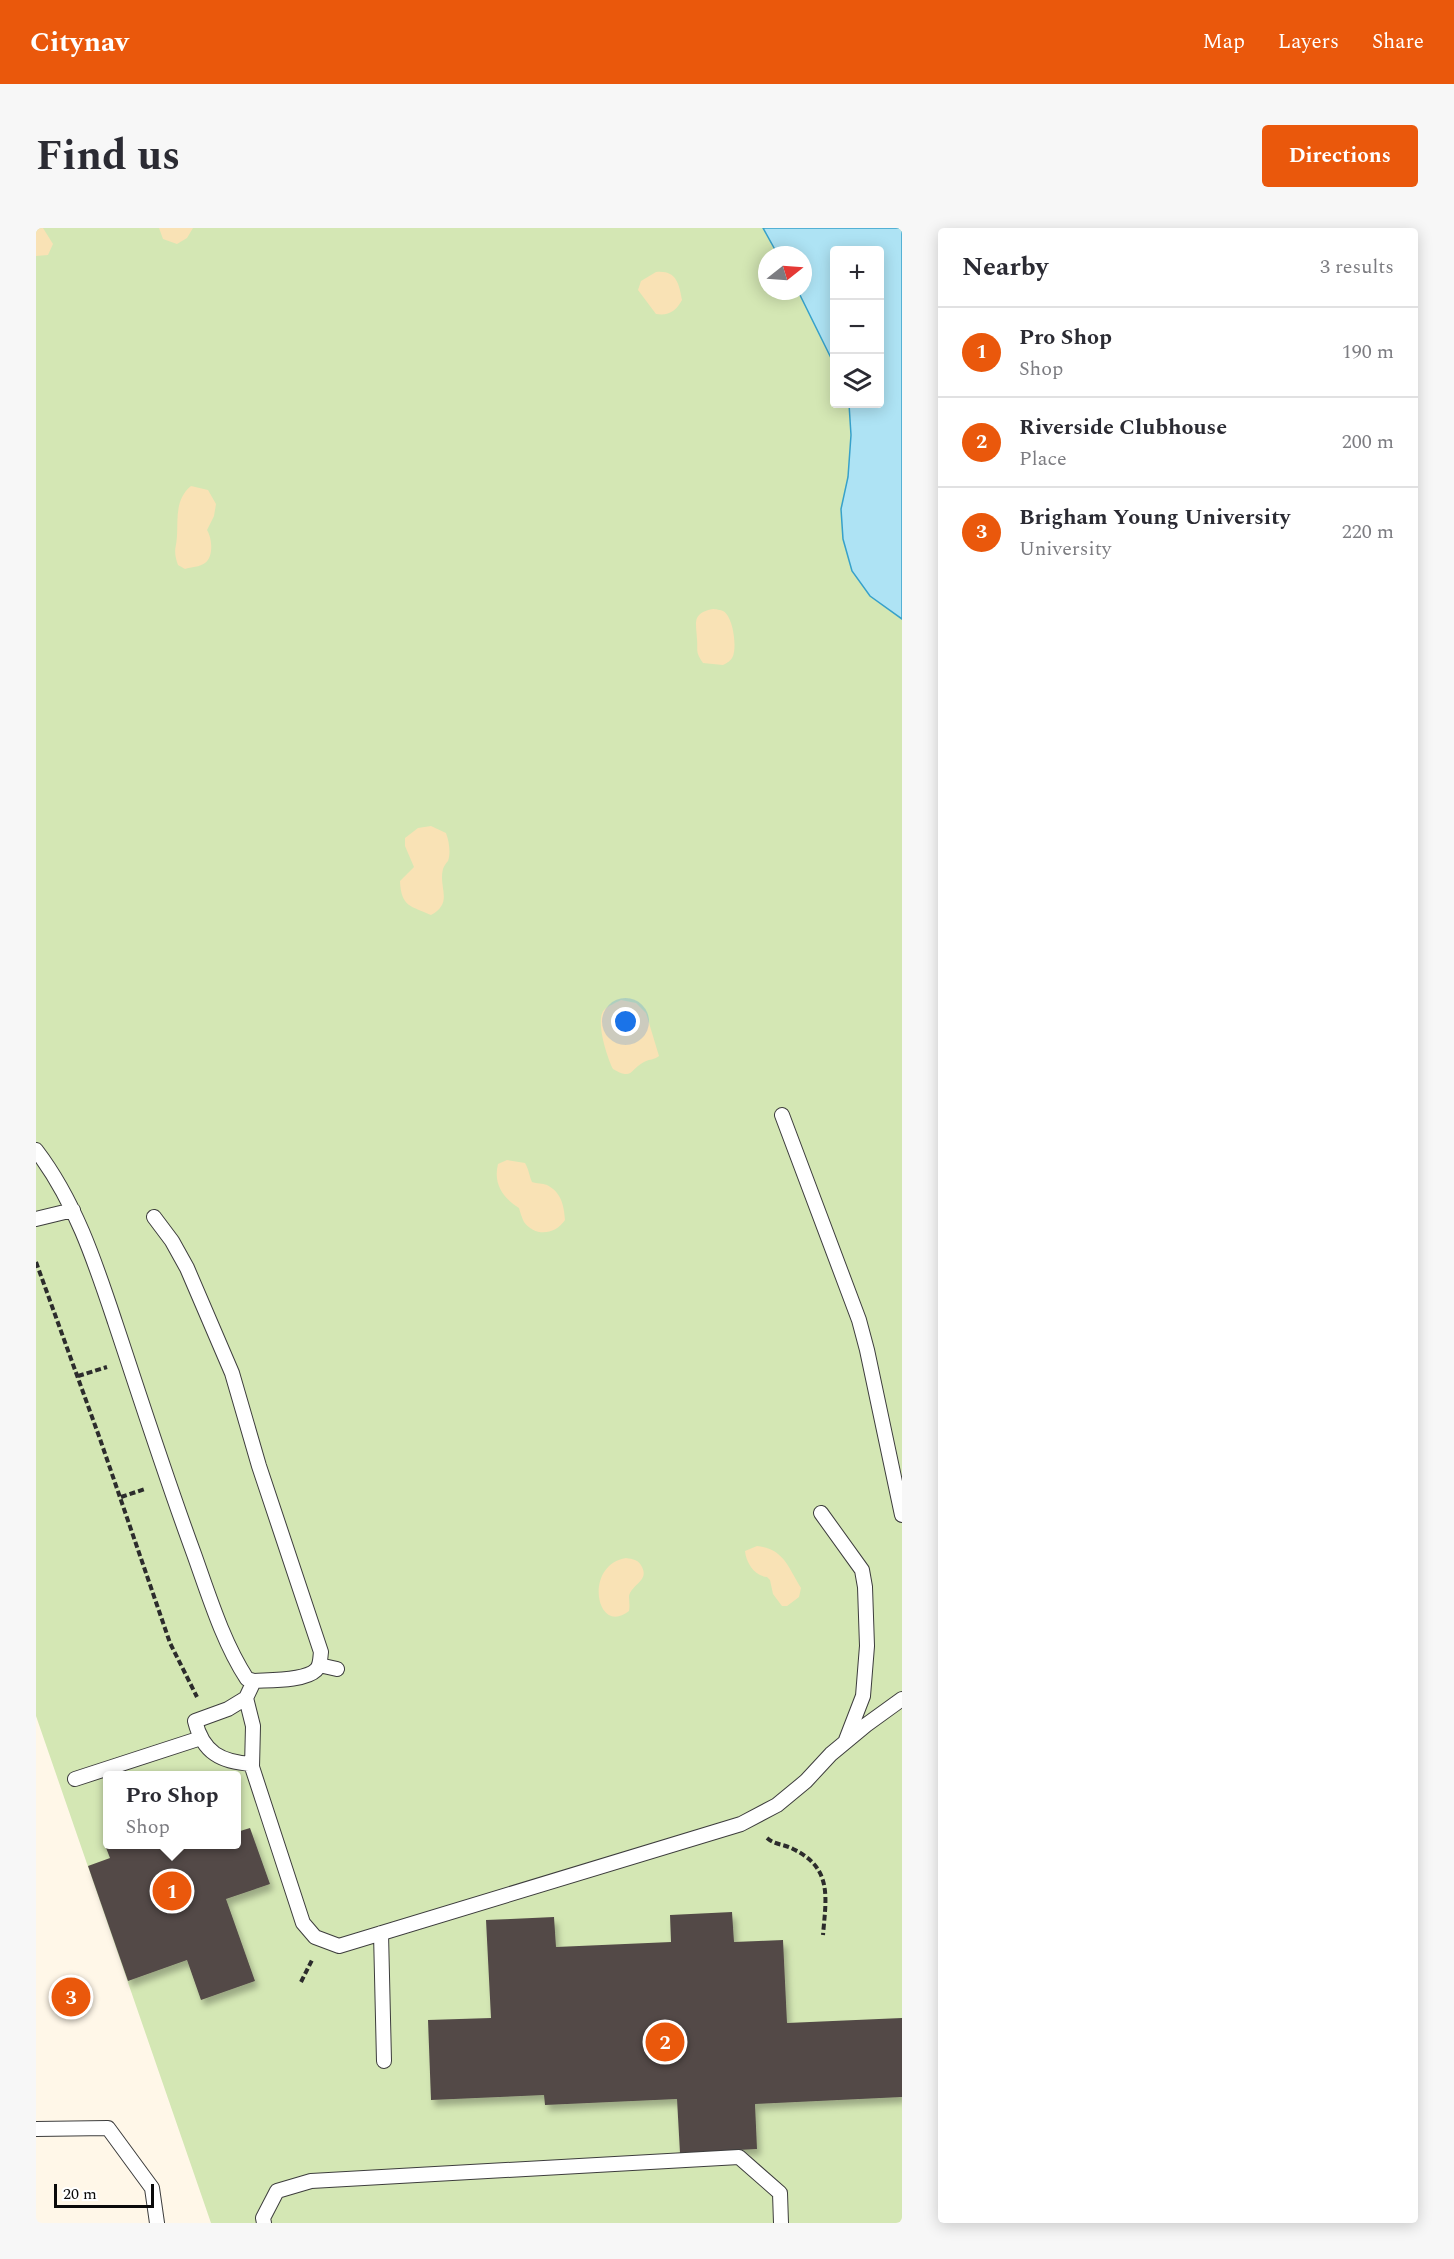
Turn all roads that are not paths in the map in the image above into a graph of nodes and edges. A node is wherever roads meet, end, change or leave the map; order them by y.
1 (782, 1115) dead end
2 (36, 1150) edge
3 (73, 1210) junction
4 (154, 1217) dead end
5 (36, 1219) edge
6 (821, 1513) dead end
7 (902, 1515) edge
8 (320, 1665) junction
9 (337, 1669) dead end
10 (254, 1682) junction
11 (246, 1698) junction
12 (902, 1700) edge
13 (201, 1738) junction
14 (846, 1742) junction
15 (252, 1764) junction
16 (75, 1779) dead end
17 (381, 1934) junction
18 (384, 2061) dead end
19 (36, 2129) edge
20 (157, 2223) edge
21 (264, 2223) edge
22 (781, 2223) edge

1 - 7 lane
2 - 3 lane
3 - 5 lane
3 - 10 lane
4 - 8 lane
6 - 14 lane
8 - 9 lane
8 - 10 lane
10 - 11 lane
11 - 13 lane
11 - 15 lane
12 - 14 lane
13 - 15 lane
13 - 16 lane
14 - 17 lane
15 - 17 lane
17 - 18 lane
19 - 20 lane
21 - 22 lane

